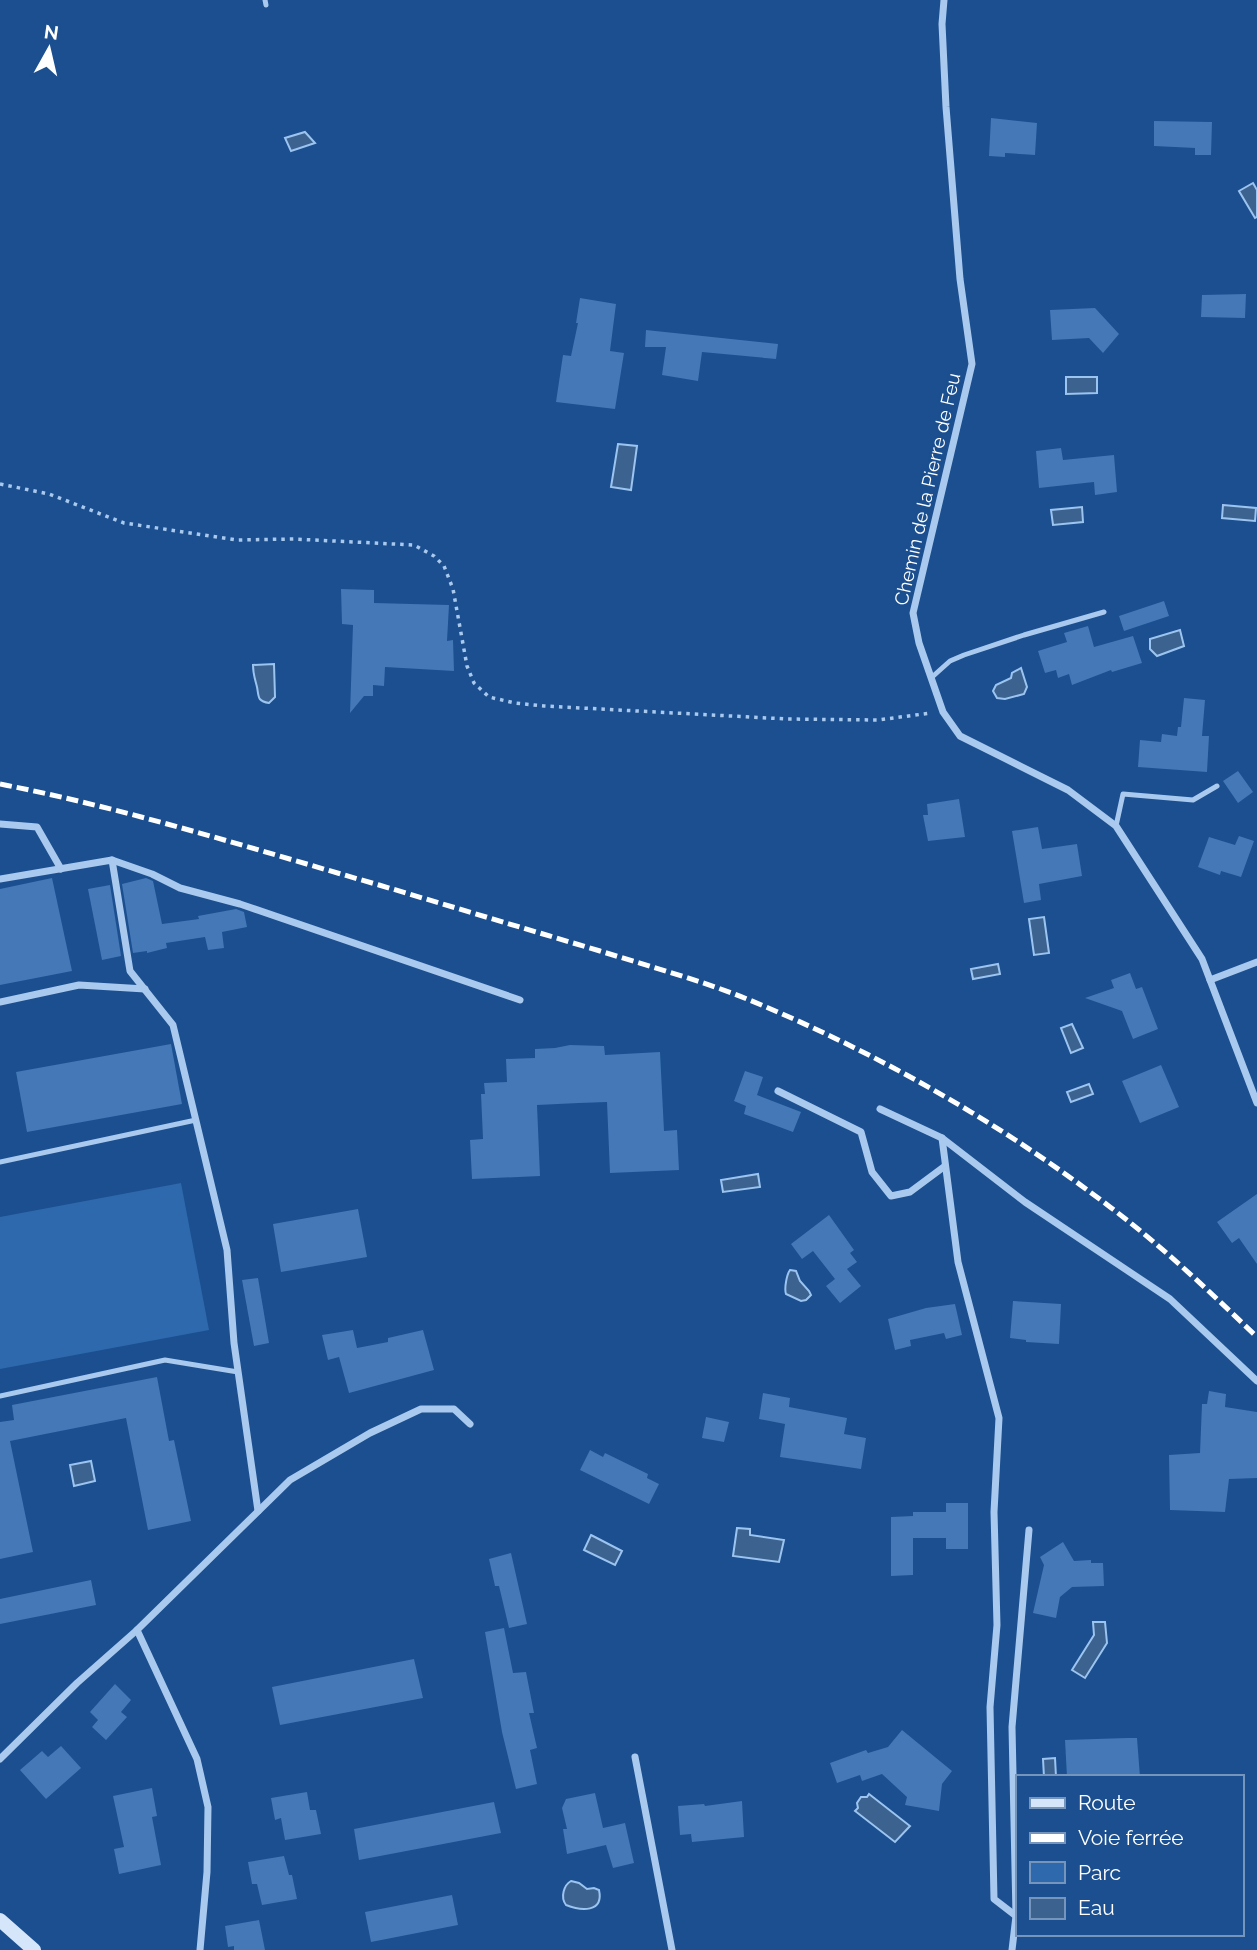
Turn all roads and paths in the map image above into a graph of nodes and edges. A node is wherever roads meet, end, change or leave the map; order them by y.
1 (944, 0) edge
2 (0, 484) edge
3 (1104, 612) dead end
4 (931, 678) junction
5 (943, 712) junction
6 (1217, 786) dead end
7 (0, 824) edge
8 (1116, 826) junction
9 (112, 860) junction
10 (61, 869) junction
11 (0, 879) edge
12 (1257, 962) edge
13 (1210, 981) junction
14 (145, 989) junction
15 (520, 1000) dead end
16 (0, 1002) edge
17 (778, 1091) dead end
18 (1257, 1103) edge
19 (880, 1109) dead end
20 (196, 1120) junction
21 (942, 1138) junction
22 (0, 1162) edge
23 (945, 1166) junction
24 (238, 1372) junction
25 (1257, 1381) edge
26 (0, 1396) edge
27 (470, 1424) dead end
28 (258, 1511) junction
29 (1029, 1530) dead end
30 (137, 1630) junction
31 (635, 1757) dead end
32 (0, 1759) edge
33 (1016, 1916) edge
34 (0, 1920) edge
35 (34, 1950) edge
36 (200, 1950) edge
37 (672, 1950) edge
38 (1012, 1950) edge

1 - 4 street, Chemin de la Pierre de Feu
2 - 5 path
3 - 4 lane
4 - 5 street, Chemin de la Pierre de Feu
5 - 8 street, Chemin de la Pierre de Feu
6 - 8 lane
7 - 10 street
8 - 13 street, Chemin de la Pierre de Feu
9 - 10 street
9 - 14 street
9 - 15 street
10 - 11 street
12 - 13 street
13 - 18 street, Chemin de la Pierre de Feu
14 - 16 street
14 - 20 street
17 - 23 street
19 - 21 street
20 - 22 lane
20 - 24 street
21 - 23 street
21 - 25 street
23 - 33 street
24 - 26 lane
24 - 28 street
27 - 28 street
28 - 30 street
29 - 33 street
30 - 32 street
30 - 36 street
31 - 37 street
33 - 38 street
34 - 35 street

